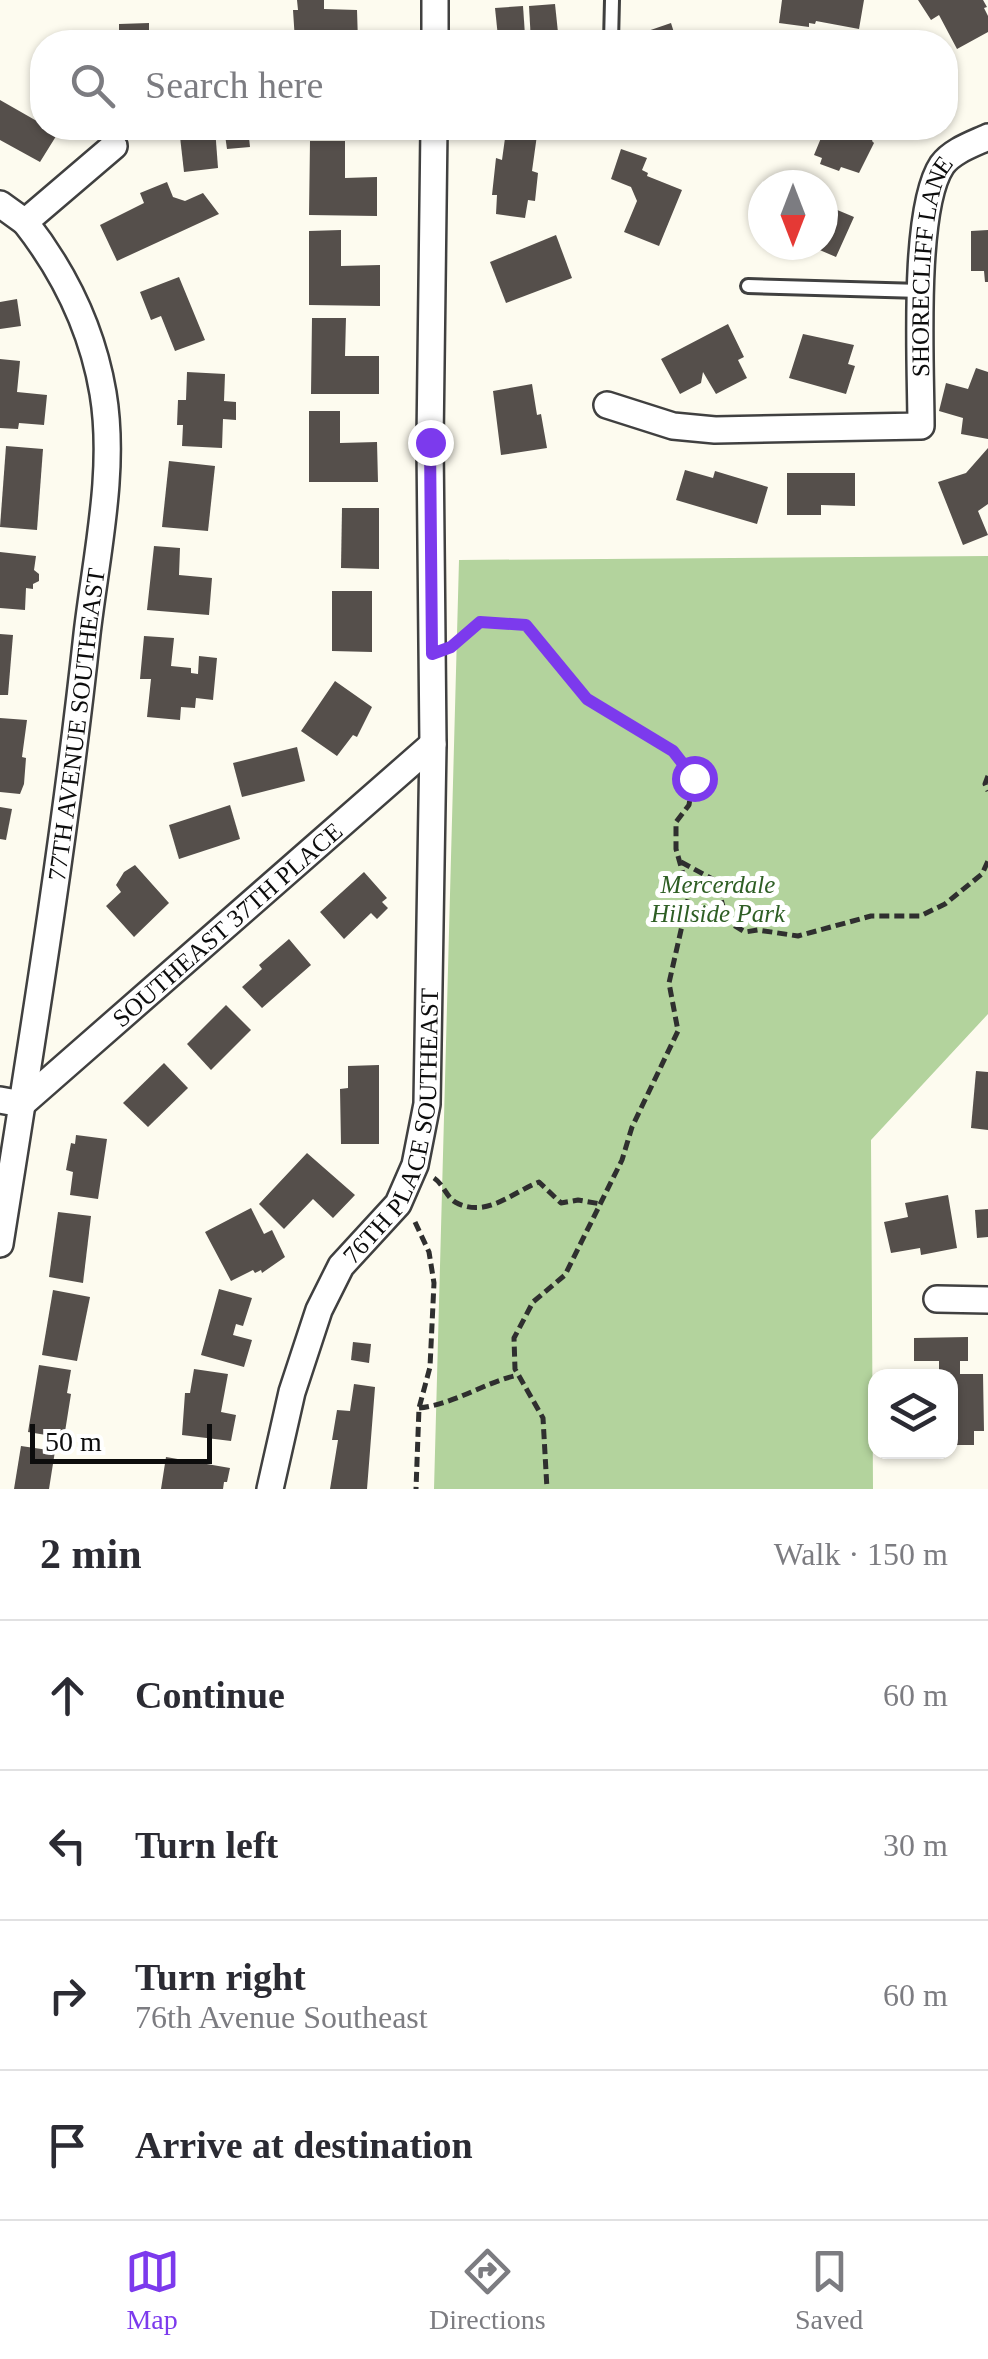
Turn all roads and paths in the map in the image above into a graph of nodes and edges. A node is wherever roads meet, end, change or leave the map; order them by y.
1 (435, 0) edge
2 (612, 0) edge
3 (435, 30) edge
4 (611, 30) edge
5 (988, 137) edge
6 (434, 140) edge
7 (114, 146) dead end
8 (0, 204) edge
9 (26, 222) junction
10 (748, 286) dead end
11 (921, 290) junction
12 (607, 405) dead end
13 (432, 654) junction
14 (433, 744) junction
15 (988, 776) edge
16 (988, 791) edge
17 (679, 860) junction
18 (988, 861) edge
19 (11, 1102) edge
20 (428, 1174) dead end
21 (398, 1204) junction
22 (601, 1204) junction
23 (0, 1244) edge
24 (937, 1299) dead end
25 (988, 1300) edge
26 (518, 1375) junction
27 (419, 1408) junction
28 (270, 1489) edge
29 (416, 1489) edge
30 (547, 1489) edge

1 - 3 street
2 - 4 lane
5 - 11 street, SHORECLIFF LANE
6 - 13 street, 76TH PLACE SOUTHEAST
7 - 9 street
8 - 9 street, 77TH AVENUE SOUTHEAST
9 - 19 street, 77TH AVENUE SOUTHEAST
10 - 11 lane
11 - 12 street, SHORECLIFF LANE
13 - 14 street, 76TH PLACE SOUTHEAST
13 - 17 path
14 - 19 street, SOUTHEAST 37TH PLACE
14 - 21 street, 76TH PLACE SOUTHEAST
15 - 16 path
17 - 18 path
17 - 22 path
19 - 23 street, 77TH AVENUE SOUTHEAST
20 - 22 path
21 - 27 path
21 - 28 street, 76TH PLACE SOUTHEAST
22 - 26 path
24 - 25 street
26 - 27 path
26 - 30 path
27 - 29 path

